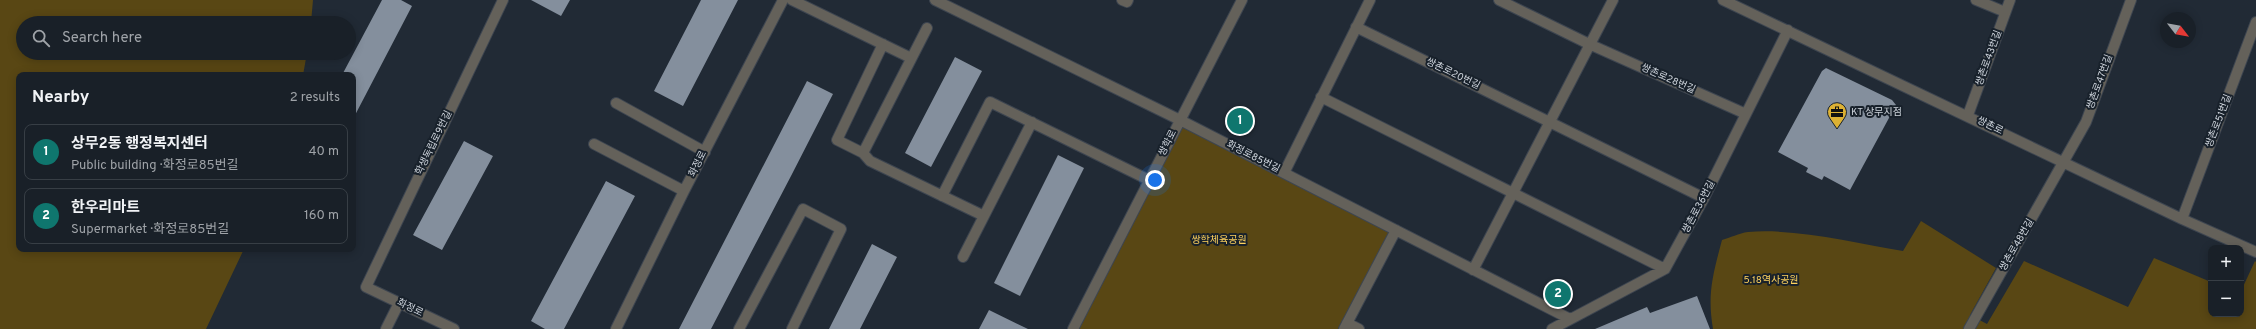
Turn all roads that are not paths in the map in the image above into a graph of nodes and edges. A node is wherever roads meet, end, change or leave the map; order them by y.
1 (503, 0) edge
2 (783, 0) edge
3 (792, 0) edge
4 (935, 0) edge
5 (1242, 0) edge
6 (1370, 0) edge
7 (1499, 0) edge
8 (1613, 0) edge
9 (1723, 0) edge
10 (1976, 0) edge
11 (2010, 0) edge
12 (2131, 0) edge
13 (2005, 12) junction
14 (2256, 22) edge
15 (1356, 27) junction
16 (927, 28) dead end
17 (1788, 30) junction
18 (883, 44) junction
19 (1589, 44) junction
20 (911, 58) junction
21 (1321, 97) junction
22 (616, 103) dead end
23 (1746, 114) junction
24 (1968, 115) junction
25 (1180, 120) junction
26 (1550, 121) junction
27 (1032, 122) junction
28 (594, 144) dead end
29 (704, 152) junction
30 (863, 153) junction
31 (2065, 162) junction
32 (1284, 173) junction
33 (1149, 180) junction
34 (684, 191) junction
35 (1513, 192) junction
36 (942, 196) junction
37 (1704, 198) junction
38 (984, 216) junction
39 (2182, 219) junction
40 (1396, 230) junction
41 (2256, 252) edge
42 (963, 257) dead end
43 (1665, 269) junction
44 (1472, 270) junction
45 (366, 286) joint
46 (399, 303) junction
47 (1570, 319) junction
48 (1345, 326) edge
49 (386, 329) edge
50 (454, 329) edge
51 (616, 329) edge
52 (739, 329) edge
53 (792, 329) edge
54 (1073, 329) edge
55 (1359, 329) edge
56 (1552, 329) edge
57 (1969, 329) edge

1 - 45 street, 학생독립로9번길
2 - 29 street, 화정로
3 - 18 street
4 - 25 street, 화정로85번길
5 - 25 street, 쌍학로
6 - 15 street
7 - 19 street
8 - 19 street
9 - 17 street, 쌍촌로
10 - 13 street
11 - 13 street, 쌍촌로43번길
12 - 31 street, 쌍촌로47번길
13 - 24 street, 쌍촌로43번길
14 - 39 street, 쌍촌로51번길
15 - 21 street
15 - 26 street, 쌍촌로20번길
16 - 20 street
17 - 23 street, 쌍촌로36번길
17 - 24 street, 쌍촌로
18 - 20 street
18 - 30 street
19 - 23 street, 쌍촌로28번길
19 - 26 street
20 - 30 street
21 - 32 street
21 - 35 street
22 - 29 street
23 - 37 street, 쌍촌로36번길
24 - 31 street, 쌍촌로
25 - 32 street, 화정로85번길
25 - 33 street, 쌍학로
26 - 35 street
26 - 37 street
27 - 33 street
27 - 36 street
27 - 38 street
28 - 34 street
29 - 34 street, 화정로
30 - 36 street
31 - 39 street, 쌍촌로
31 - 57 street, 쌍촌로48번길
32 - 40 street, 화정로85번길
33 - 54 street, 쌍학로
34 - 51 street, 화정로
35 - 43 street
35 - 44 street
36 - 38 street
37 - 43 street, 쌍촌로36번길
38 - 42 street
39 - 41 street, 쌍촌로
40 - 44 street, 화정로85번길
40 - 48 street
43 - 47 street
44 - 47 street, 화정로85번길
45 - 46 street, 화정로
46 - 49 street
46 - 50 street, 화정로
47 - 56 street
48 - 55 street
52 - 53 street

